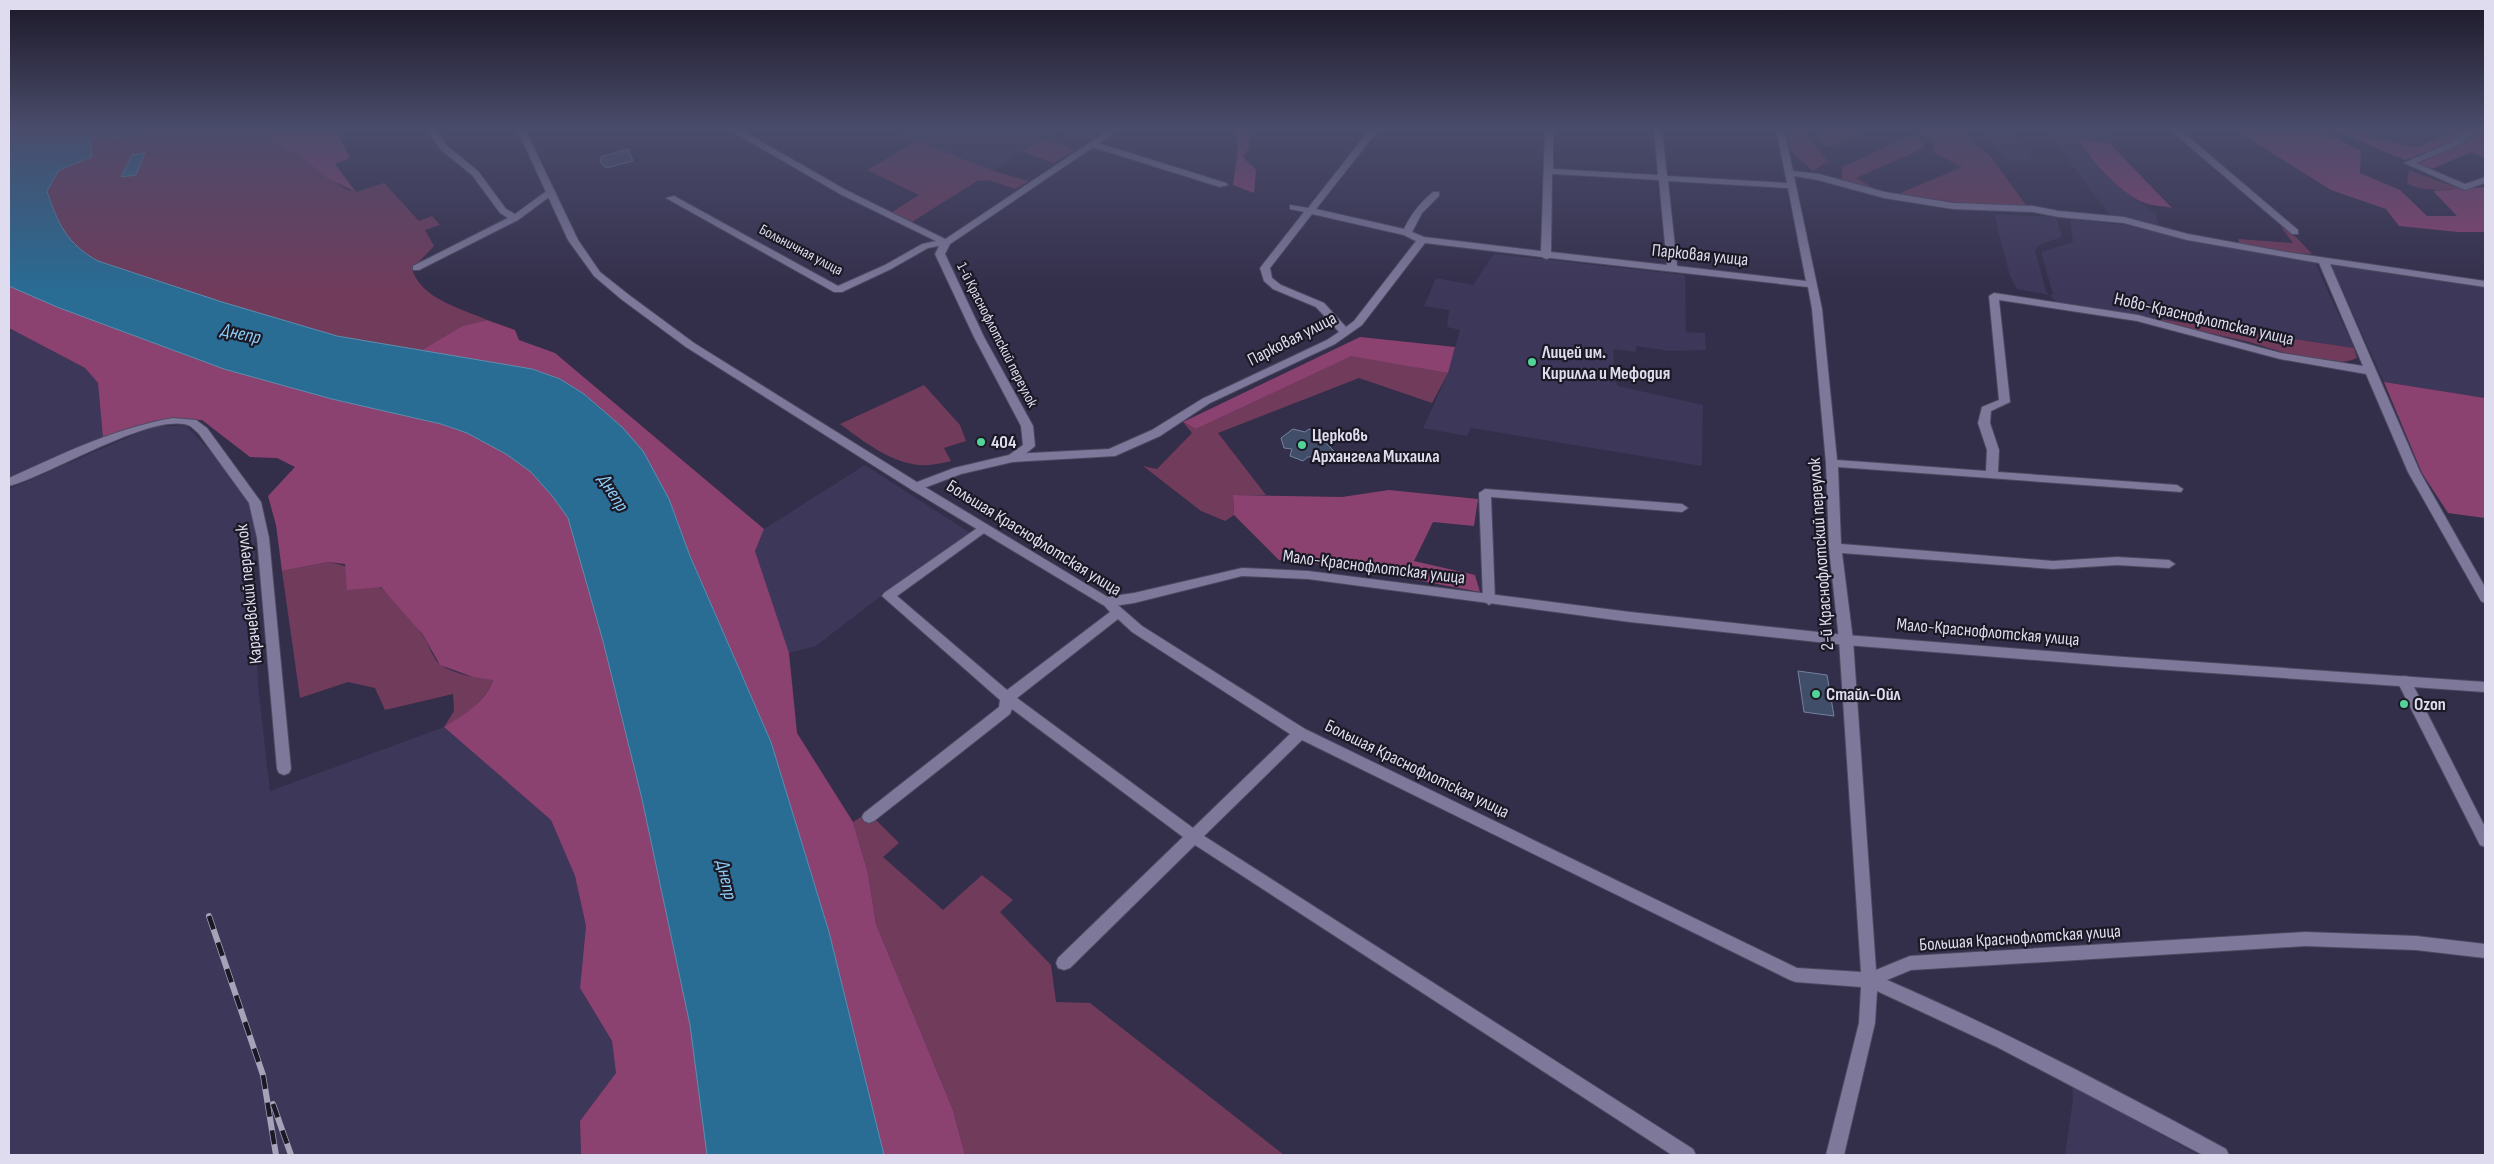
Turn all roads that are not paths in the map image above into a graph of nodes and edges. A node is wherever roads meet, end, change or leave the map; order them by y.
1 (483, 183) edge
2 (547, 183) edge
3 (828, 183) edge
4 (1035, 183) edge
5 (1218, 183) edge
6 (1332, 183) edge
7 (1548, 183) edge
8 (1662, 183) edge
9 (1743, 183) edge
10 (1842, 183) edge
11 (2239, 183) edge
12 (2456, 183) edge
13 (2476, 183) edge
14 (1223, 185) dead end
15 (1793, 186) joint
16 (551, 192) junction
17 (1436, 194) dead end
18 (671, 198) dead end
19 (1293, 207) dead end
20 (1310, 211) junction
21 (515, 218) junction
22 (2294, 232) dead end
23 (1407, 233) junction
24 (1422, 240) junction
25 (946, 242) junction
26 (1546, 256) junction
27 (2323, 260) junction
28 (416, 268) dead end
29 (1672, 270) junction
30 (2485, 284) edge
31 (1812, 285) junction
32 (1345, 332) junction
33 (2371, 371) junction
34 (1013, 458) junction
35 (1832, 463) junction
36 (1992, 475) junction
37 (9, 482) edge
38 (916, 487) junction
39 (2177, 489) dead end
40 (1682, 508) dead end
41 (983, 528) junction
42 (1836, 548) junction
43 (2169, 564) dead end
44 (2485, 598) edge
45 (1489, 600) junction
46 (1113, 607) junction
47 (1846, 640) junction
48 (2404, 681) junction
49 (2485, 687) edge
50 (1007, 698) junction
51 (1300, 733) junction
52 (284, 769) dead end
53 (870, 817) dead end
54 (1193, 836) junction
55 (2485, 841) edge
56 (2485, 951) edge
57 (1064, 963) dead end
58 (1869, 980) junction
59 (1687, 1155) edge
60 (1836, 1155) edge
61 (2220, 1155) edge

1 - 21 street
2 - 16 street, Большая Краснофлотская улица
3 - 25 street
4 - 25 street, 1-й Краснофлотский переулок
5 - 14 street
6 - 20 street
7 - 26 street
8 - 29 street
9 - 15 street
10 - 27 street
11 - 22 street
12 - 13 street
15 - 31 street, 2-й Краснофлотский переулок
16 - 21 street
16 - 38 street, Большая Краснофлотская улица
17 - 23 street
18 - 25 street, Больничная улица
19 - 20 street
20 - 23 street
20 - 32 street
21 - 28 street
23 - 24 street
24 - 26 street, Парковая улица
24 - 32 street, Парковая улица
25 - 34 street, 1-й Краснофлотский переулок
26 - 29 street, Парковая улица
27 - 30 street
27 - 33 street
29 - 31 street, Парковая улица
31 - 35 street, 2-й Краснофлотский переулок
32 - 34 street, Парковая улица
33 - 36 street, Ново-Краснофлотская улица
33 - 44 street
34 - 38 street, Парковая улица
35 - 36 street
35 - 42 street, 2-й Краснофлотский переулок
36 - 39 street
37 - 52 street, Карачевский переулок
38 - 41 street, Большая Краснофлотская улица
40 - 45 street, Мало-Краснофлотская улица
41 - 46 street, Большая Краснофлотская улица
41 - 50 street
42 - 43 street
42 - 47 street, 2-й Краснофлотский переулок
45 - 46 street, Мало-Краснофлотская улица
45 - 47 street, Мало-Краснофлотская улица
46 - 50 street
46 - 51 street, Большая Краснофлотская улица
47 - 48 street, Мало-Краснофлотская улица
47 - 58 street, 2-й Краснофлотский переулок
48 - 49 street, Мало-Краснофлотская улица
48 - 55 street
50 - 53 street
50 - 54 street
51 - 54 street
51 - 58 street, Большая Краснофлотская улица
54 - 57 street
54 - 59 street
56 - 58 street, Большая Краснофлотская улица
58 - 60 street, 2-й Краснофлотский переулок
58 - 61 street

